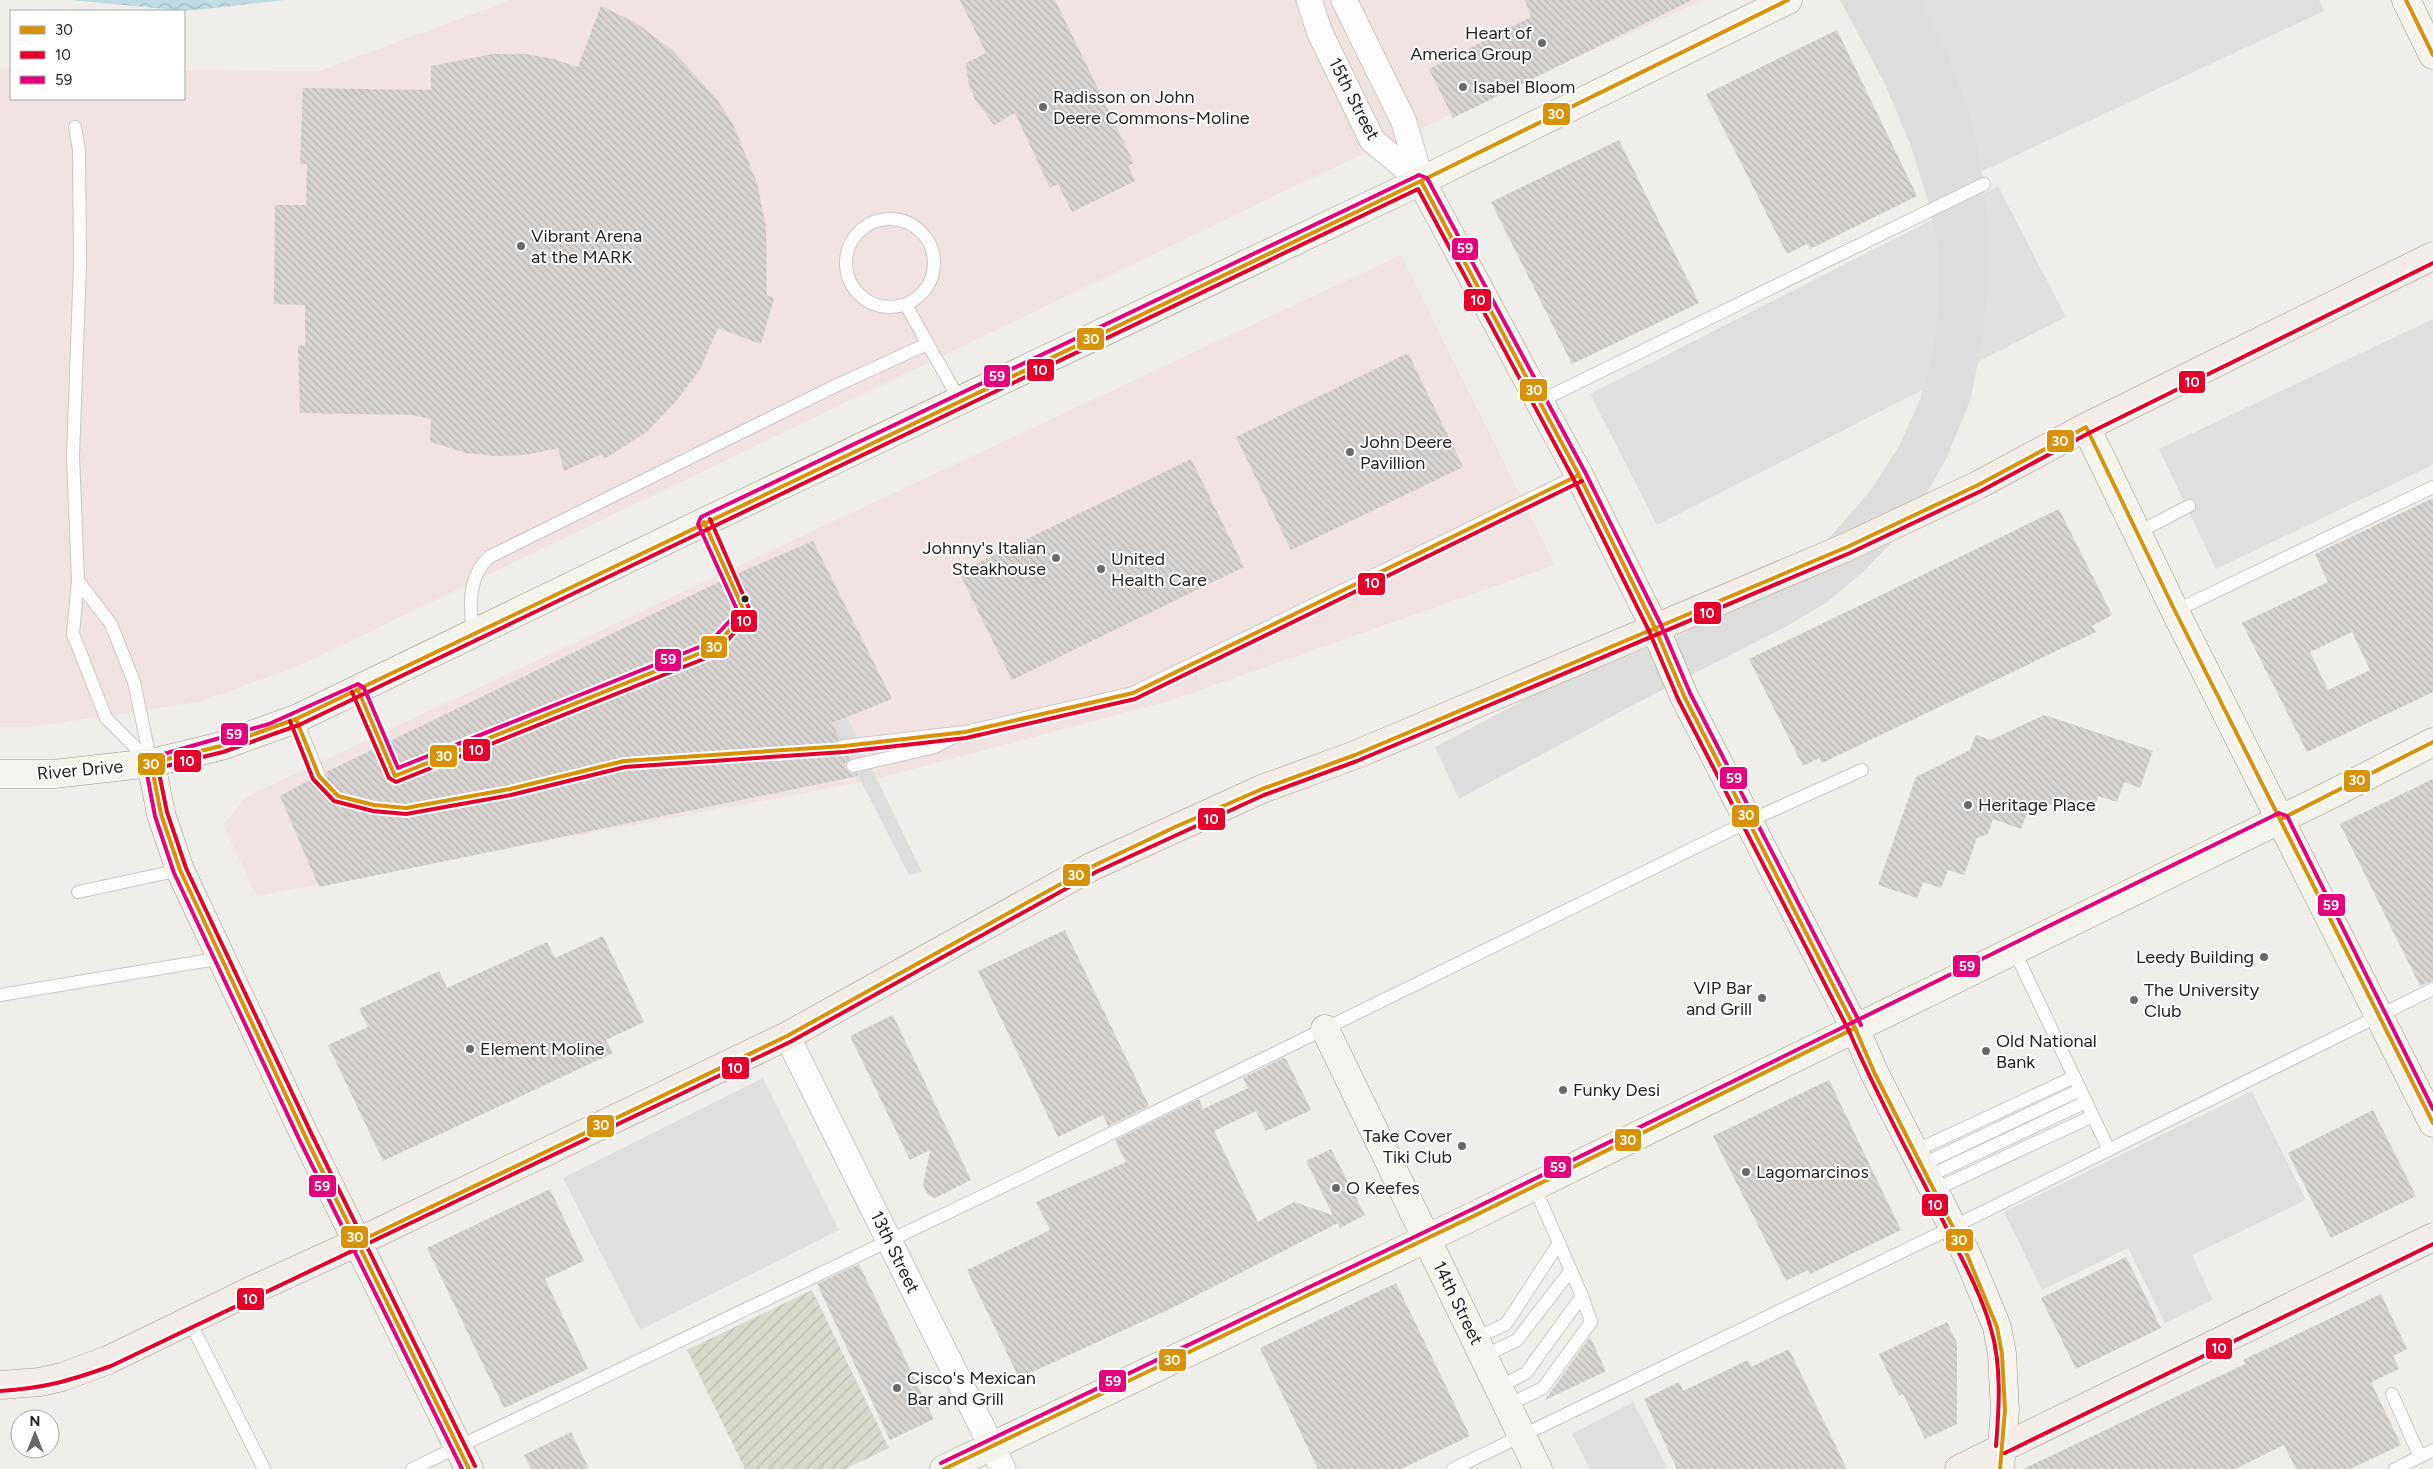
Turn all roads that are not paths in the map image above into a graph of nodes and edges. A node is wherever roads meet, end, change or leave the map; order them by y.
1 (1309, 0) edge
2 (1344, 0) edge
3 (1788, 0) edge
4 (2406, 0) edge
5 (2433, 55) edge
6 (74, 127) dead end
7 (1421, 181) junction
8 (1984, 184) dead end
9 (2433, 256) edge
10 (906, 305) junction
11 (927, 344) junction
12 (960, 401) junction
13 (1538, 402) junction
14 (2086, 428) junction
15 (1579, 475) junction
16 (2433, 487) edge
17 (2189, 506) dead end
18 (704, 522) junction
19 (2137, 533) junction
20 (728, 577) dead end
21 (78, 581) junction
22 (2175, 611) junction
23 (1655, 628) junction
24 (473, 634) junction
25 (296, 719) junction
26 (965, 732) junction
27 (2433, 742) edge
28 (844, 746) dead end
29 (151, 763) junction
30 (853, 766) dead end
31 (1862, 770) dead end
32 (0, 774) edge
33 (319, 776) dead end
34 (2281, 819) junction
35 (1749, 821) junction
36 (180, 870) junction
37 (78, 892) dead end
38 (2014, 950) junction
39 (222, 958) junction
40 (2433, 989) edge
41 (0, 995) edge
42 (2379, 1016) junction
43 (1855, 1028) junction
44 (1325, 1029) junction
45 (787, 1036) junction
46 (2074, 1077) junction
47 (2080, 1090) junction
48 (2086, 1102) junction
49 (2093, 1116) junction
50 (2433, 1124) edge
51 (2109, 1150) junction
52 (1924, 1171) junction
53 (1534, 1186) junction
54 (1953, 1226) junction
55 (2433, 1237) edge
56 (1427, 1239) junction
57 (889, 1241) junction
58 (358, 1242) junction
59 (1559, 1243) junction
60 (1570, 1270) junction
61 (1582, 1296) junction
62 (189, 1320) junction
63 (1480, 1347) junction
64 (0, 1385) edge
65 (2392, 1394) dead end
66 (1503, 1396) junction
67 (1522, 1436) junction
68 (2433, 1450) edge
69 (2420, 1457) junction
70 (464, 1458) edge
71 (998, 1458) edge
72 (2001, 1458) edge
73 (264, 1469) edge
74 (412, 1469) edge
75 (944, 1469) edge
76 (1452, 1469) edge
77 (1538, 1469) edge
78 (1959, 1469) edge
79 (2395, 1469) edge

1 - 7 street, 15th Street
2 - 7 street, 15th Street
3 - 7 street, River Drive
4 - 5 street
6 - 21 lane
7 - 12 street, River Drive
7 - 13 street, 15th Street
8 - 13 lane
9 - 14 main road
10 - 10 lane
10 - 11 lane
11 - 12 lane
11 - 24 lane
12 - 18 street, River Drive
13 - 15 street, 15th Street
14 - 19 street
14 - 23 main road
15 - 23 street, 15th Street
15 - 26 lane
16 - 22 lane
17 - 19 lane
18 - 20 lane
18 - 24 street, River Drive
19 - 22 street
21 - 29 lane
21 - 29 lane
22 - 34 street
23 - 35 street, 15th Street
23 - 45 main road
24 - 25 street, River Drive
25 - 29 street, River Drive
25 - 33 lane
26 - 28 lane
26 - 30 lane
27 - 34 street
29 - 32 street, River Drive
29 - 36 street
31 - 35 lane
34 - 38 street
34 - 42 street
35 - 43 street, 15th Street
35 - 44 lane
36 - 37 lane
36 - 39 street
38 - 43 street
38 - 46 lane
39 - 41 lane
39 - 58 street
40 - 42 lane
42 - 50 street
42 - 51 lane
43 - 52 street, 15th Street
43 - 53 street
44 - 56 street, 14th Street
44 - 57 lane
45 - 57 street, 13th Street
45 - 58 main road
46 - 47 lane
46 - 52 lane
47 - 48 lane
47 - 52 lane
48 - 49 lane
48 - 52 lane
49 - 51 lane
49 - 52 lane
51 - 54 lane
52 - 54 street, 15th Street
53 - 56 street
53 - 59 lane
54 - 67 lane
54 - 72 street, 15th Street
55 - 72 main road
56 - 63 street, 14th Street
56 - 71 street
57 - 70 lane
57 - 71 street, 13th Street
58 - 62 main road
58 - 70 street
59 - 60 lane
59 - 63 lane
60 - 61 lane
60 - 63 lane
61 - 66 lane
61 - 66 lane
62 - 64 main road
62 - 73 lane
63 - 66 street, 14th Street
65 - 69 lane
66 - 67 street, 14th Street
67 - 76 lane
67 - 77 street, 14th Street
68 - 69 lane
69 - 79 lane
70 - 74 lane
71 - 75 street
72 - 78 main road

